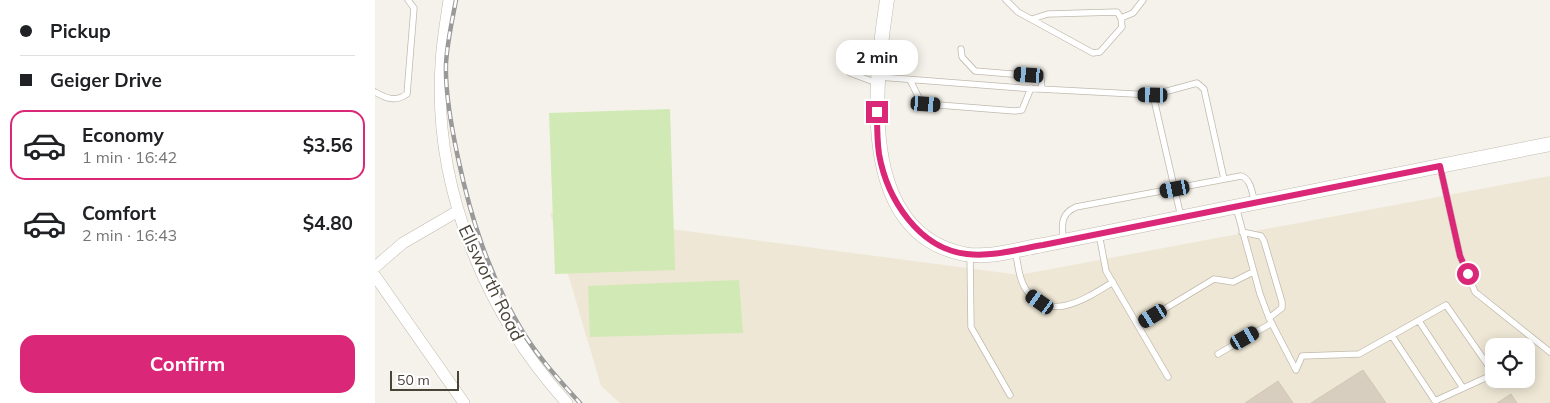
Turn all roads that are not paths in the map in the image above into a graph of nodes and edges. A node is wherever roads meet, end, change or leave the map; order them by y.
1 (408, 0) edge
2 (449, 0) edge
3 (887, 0) edge
4 (1007, 0) edge
5 (1143, 0) edge
6 (1121, 18) junction
7 (1032, 19) junction
8 (880, 46) junction
9 (961, 49) dead end
10 (878, 80) junction
11 (910, 80) junction
12 (1031, 88) junction
13 (1042, 89) junction
14 (375, 92) edge
15 (1153, 95) junction
16 (1550, 144) edge
17 (1440, 166) junction
18 (1224, 179) junction
19 (1175, 189) junction
20 (1255, 203) junction
21 (1236, 207) junction
22 (457, 211) junction
23 (1181, 218) junction
24 (1243, 232) junction
25 (1099, 234) junction
26 (1063, 241) junction
27 (1015, 250) junction
28 (974, 255) junction
29 (375, 267) edge
30 (1253, 272) junction
31 (375, 276) edge
32 (1113, 282) junction
33 (1270, 320) junction
34 (1419, 321) junction
35 (1138, 325) junction
36 (1392, 336) junction
37 (1550, 352) edge
38 (1218, 354) dead end
39 (1485, 362) edge
40 (1168, 377) dead end
41 (1485, 378) edge
42 (1463, 388) junction
43 (1010, 395) dead end
44 (464, 403) edge
45 (567, 403) edge

1 - 14 lane
2 - 22 street, Ellsworth Road
3 - 8 street
4 - 7 lane
5 - 6 lane
6 - 7 lane
6 - 7 lane
8 - 10 street
8 - 10 lane
9 - 13 lane
10 - 11 lane
10 - 28 street
11 - 12 lane
11 - 12 lane
12 - 13 lane
13 - 15 lane
15 - 18 lane
15 - 19 lane
16 - 17 street
17 - 20 street
17 - 37 lane
18 - 19 lane
18 - 20 lane
19 - 23 lane
19 - 26 lane
20 - 21 street
21 - 23 street
21 - 24 lane
22 - 29 street
22 - 45 street, Ellsworth Road
23 - 25 street
24 - 30 lane
24 - 33 lane
25 - 26 street
25 - 32 lane
26 - 27 street
27 - 28 street
27 - 32 lane
28 - 43 lane
30 - 33 lane
30 - 35 lane
31 - 44 street
32 - 35 lane
33 - 36 lane
33 - 38 lane
34 - 36 lane
34 - 39 lane
34 - 42 lane
35 - 40 lane
36 - 42 lane
41 - 42 lane

